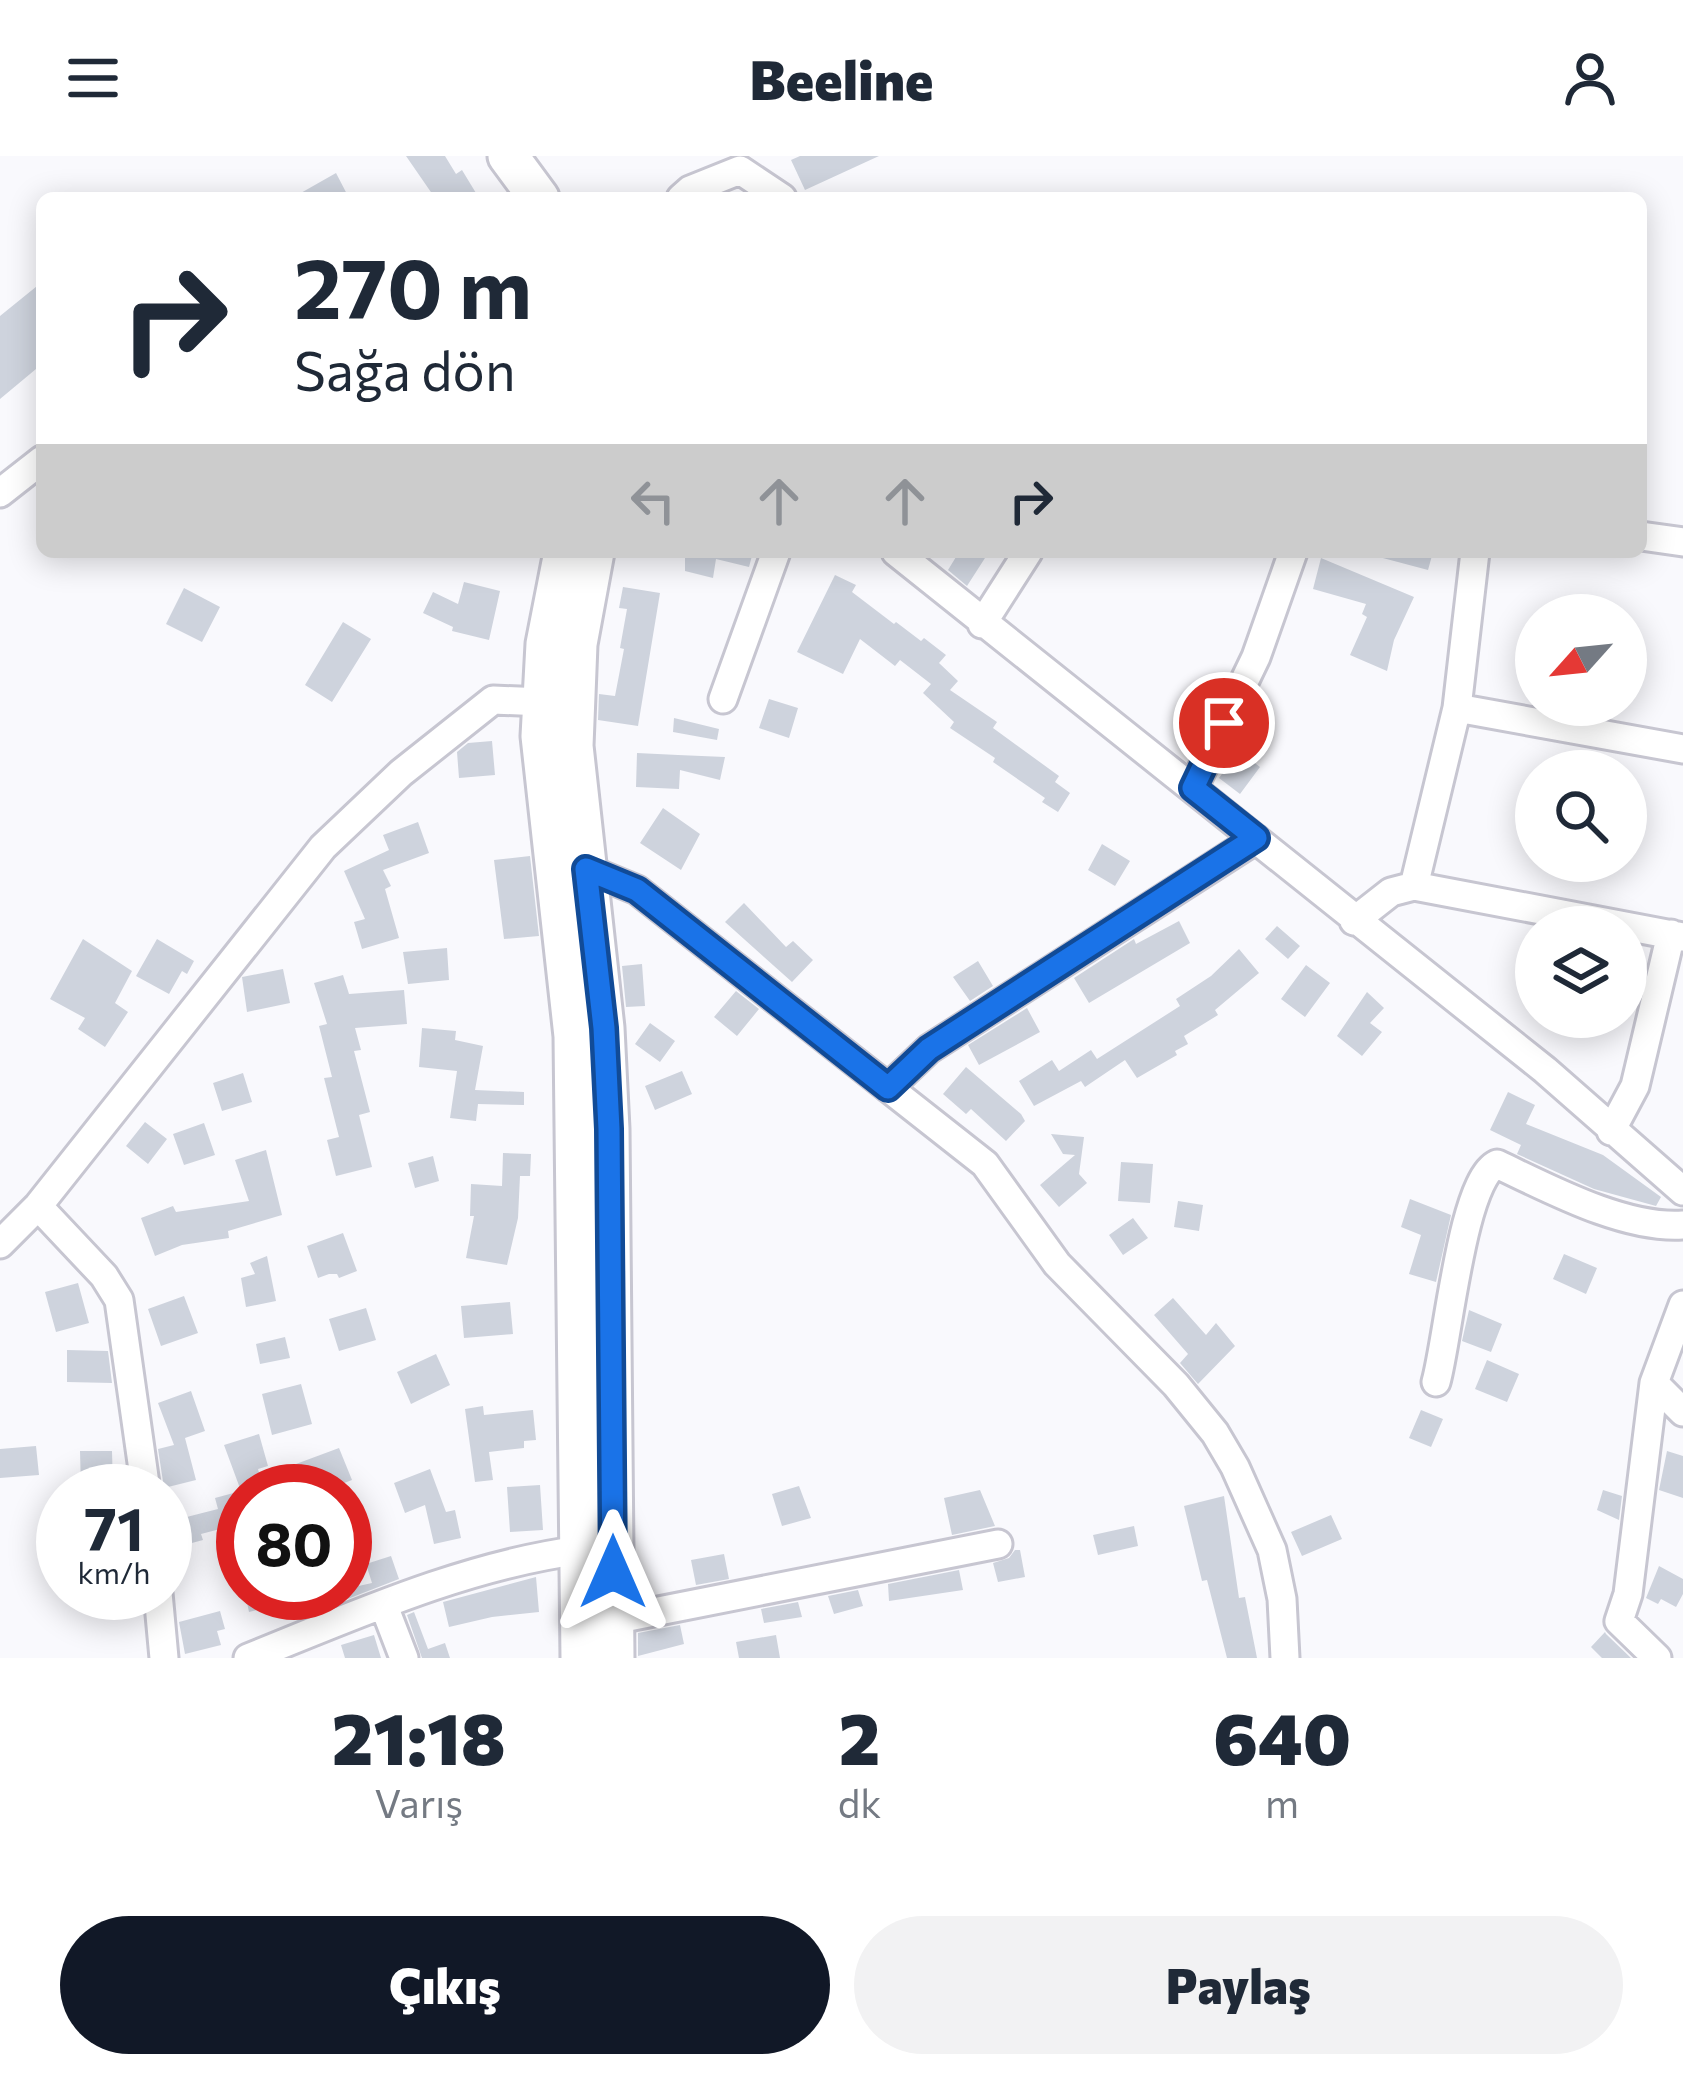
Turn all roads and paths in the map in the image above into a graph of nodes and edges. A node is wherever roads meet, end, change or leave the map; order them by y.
1 (480, 156) edge
2 (508, 156) edge
3 (506, 192) edge
4 (535, 192) edge
5 (688, 192) edge
6 (773, 192) edge
7 (36, 465) edge
8 (0, 493) edge
9 (1647, 537) edge
10 (1683, 542) edge
11 (563, 558) edge
12 (593, 558) edge
13 (774, 558) edge
14 (903, 558) edge
15 (1024, 558) edge
16 (1291, 558) edge
17 (1473, 558) edge
18 (982, 623) junction
19 (723, 699) dead end
20 (543, 702) junction
21 (1457, 708) junction
22 (1683, 748) edge
23 (1193, 788) junction
24 (1256, 838) junction
25 (586, 869) junction
26 (1414, 886) junction
27 (1354, 921) junction
28 (1677, 936) edge
29 (888, 1088) junction
30 (1610, 1131) junction
31 (1683, 1191) edge
32 (38, 1206) junction
33 (1683, 1225) edge
34 (0, 1244) edge
35 (1683, 1305) edge
36 (1436, 1382) dead end
37 (1654, 1383) junction
38 (1683, 1412) edge
39 (142, 1464) edge
40 (998, 1544) dead end
41 (581, 1550) junction
42 (384, 1606) junction
43 (160, 1620) edge
44 (614, 1639) edge
45 (164, 1658) edge
46 (248, 1658) edge
47 (404, 1658) edge
48 (581, 1658) edge
49 (1285, 1658) edge
50 (1657, 1658) edge

1 - 3 highway
2 - 4 highway
5 - 6 street
7 - 8 street
9 - 10 street
11 - 20 highway
12 - 25 highway
13 - 19 street
14 - 18 street
15 - 18 street
16 - 23 street
17 - 21 street
18 - 23 street
20 - 32 street
20 - 41 highway
21 - 22 street
21 - 26 street
23 - 24 street
24 - 27 street
24 - 29 street
25 - 29 street
25 - 44 highway
26 - 27 street
26 - 28 street
27 - 30 street
28 - 30 street
29 - 49 street
30 - 31 street
32 - 34 street
32 - 39 street
33 - 36 street
35 - 37 street
37 - 38 street
37 - 50 street
40 - 44 street
41 - 42 street
41 - 48 highway
42 - 46 street
42 - 47 street
43 - 45 street

